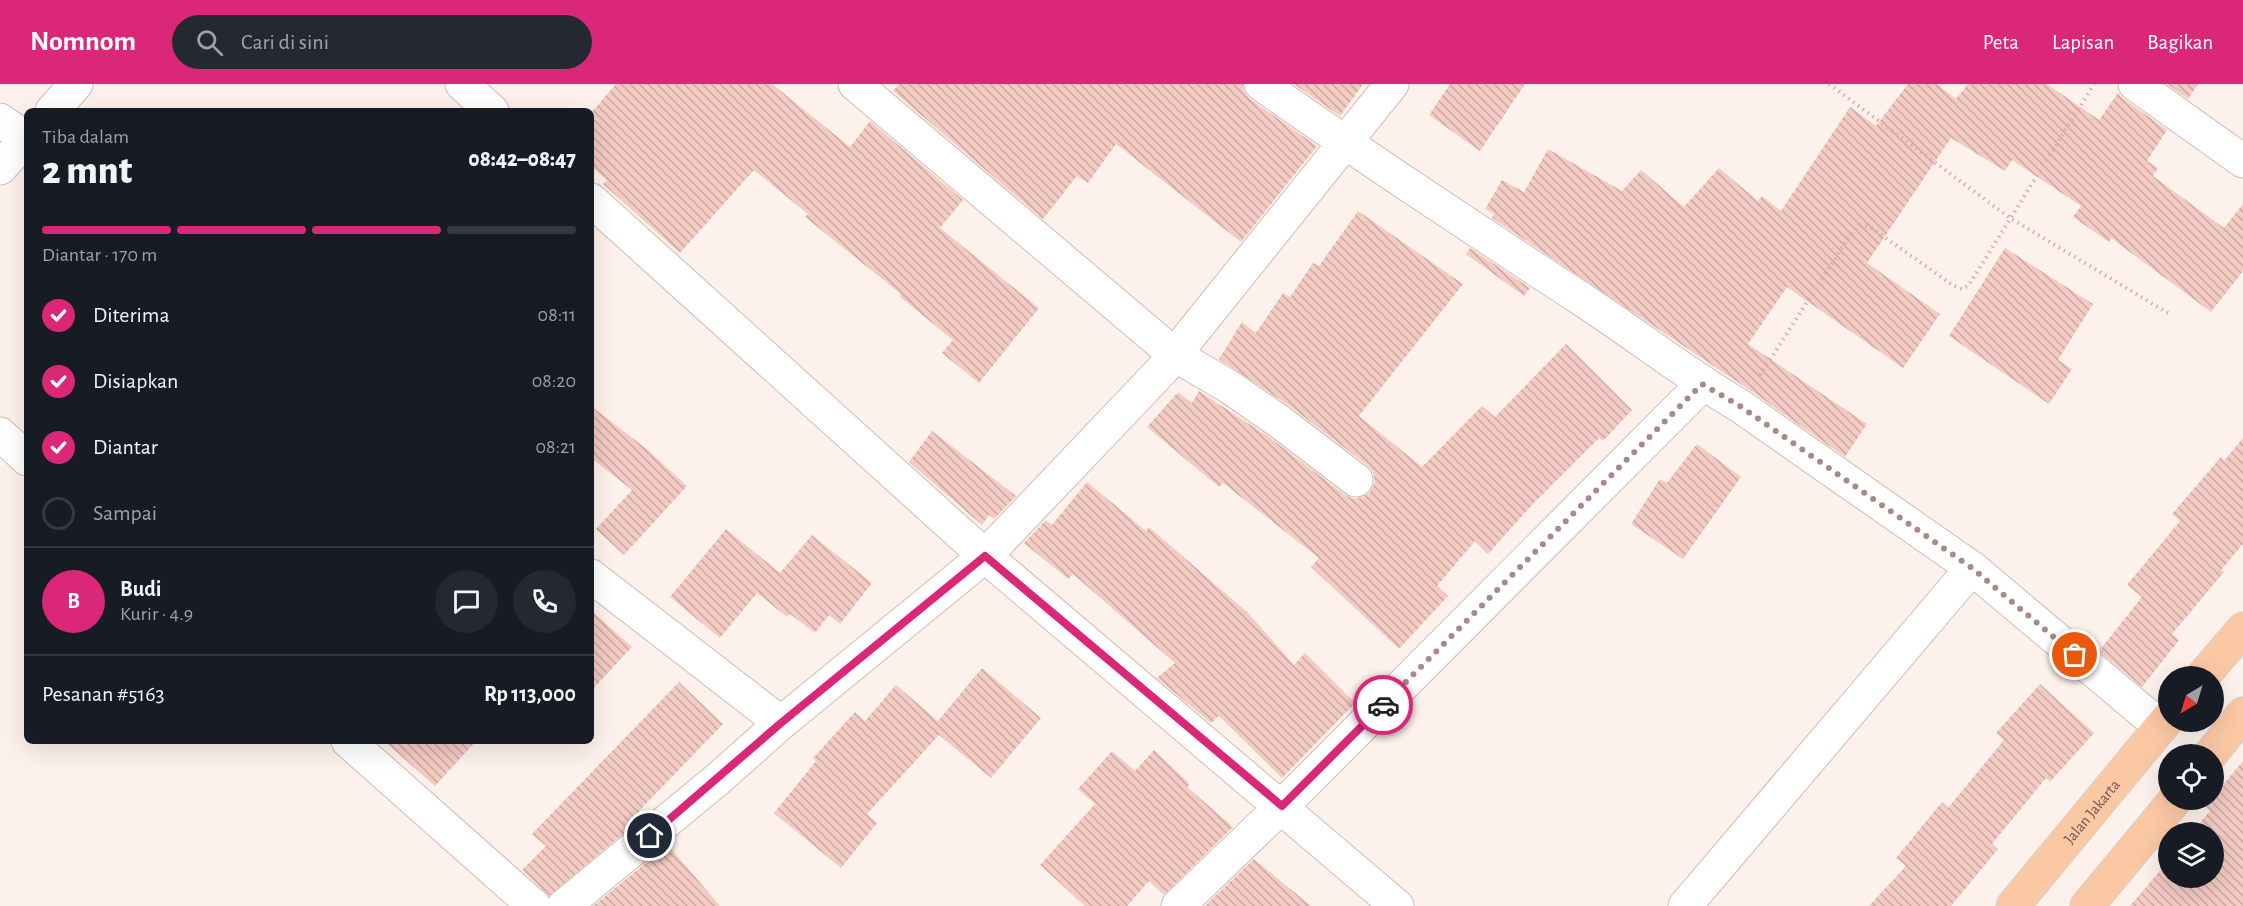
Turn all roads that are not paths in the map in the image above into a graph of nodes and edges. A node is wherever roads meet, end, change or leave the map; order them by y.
1 (76, 84) edge
2 (462, 84) edge
3 (855, 84) edge
4 (1261, 84) edge
5 (1392, 84) edge
6 (2135, 84) edge
7 (55, 108) edge
8 (489, 108) edge
9 (0, 120) edge
10 (24, 137) edge
11 (24, 142) edge
12 (1344, 143) junction
13 (2243, 161) edge
14 (0, 168) edge
15 (594, 203) edge
16 (1175, 355) junction
17 (1702, 384) junction
18 (0, 434) edge
19 (24, 456) edge
20 (1356, 480) dead end
21 (985, 556) junction
22 (1972, 568) junction
23 (594, 578) edge
24 (2243, 629) edge
25 (2212, 666) edge
26 (2243, 714) edge
27 (2158, 716) edge
28 (781, 723) junction
29 (2158, 730) edge
30 (351, 744) edge
31 (2219, 744) edge
32 (1282, 806) junction
33 (2167, 810) edge
34 (534, 906) edge
35 (564, 906) edge
36 (1178, 906) edge
37 (1397, 906) edge
38 (1685, 906) edge
39 (2013, 906) edge
40 (2087, 906) edge

1 - 7 street
2 - 8 street
3 - 16 street
4 - 12 street
5 - 12 street
6 - 13 street
9 - 10 street
11 - 14 street
12 - 16 street
12 - 17 street
15 - 21 street
16 - 20 street
16 - 21 street
17 - 22 street
17 - 32 street
18 - 19 street
21 - 28 street
21 - 32 street
22 - 27 street
22 - 38 street
23 - 28 street
24 - 25 main road
26 - 31 main road
28 - 35 street
29 - 39 main road, Jalan Jakarta
30 - 34 street
32 - 36 street
32 - 37 street
33 - 40 main road

